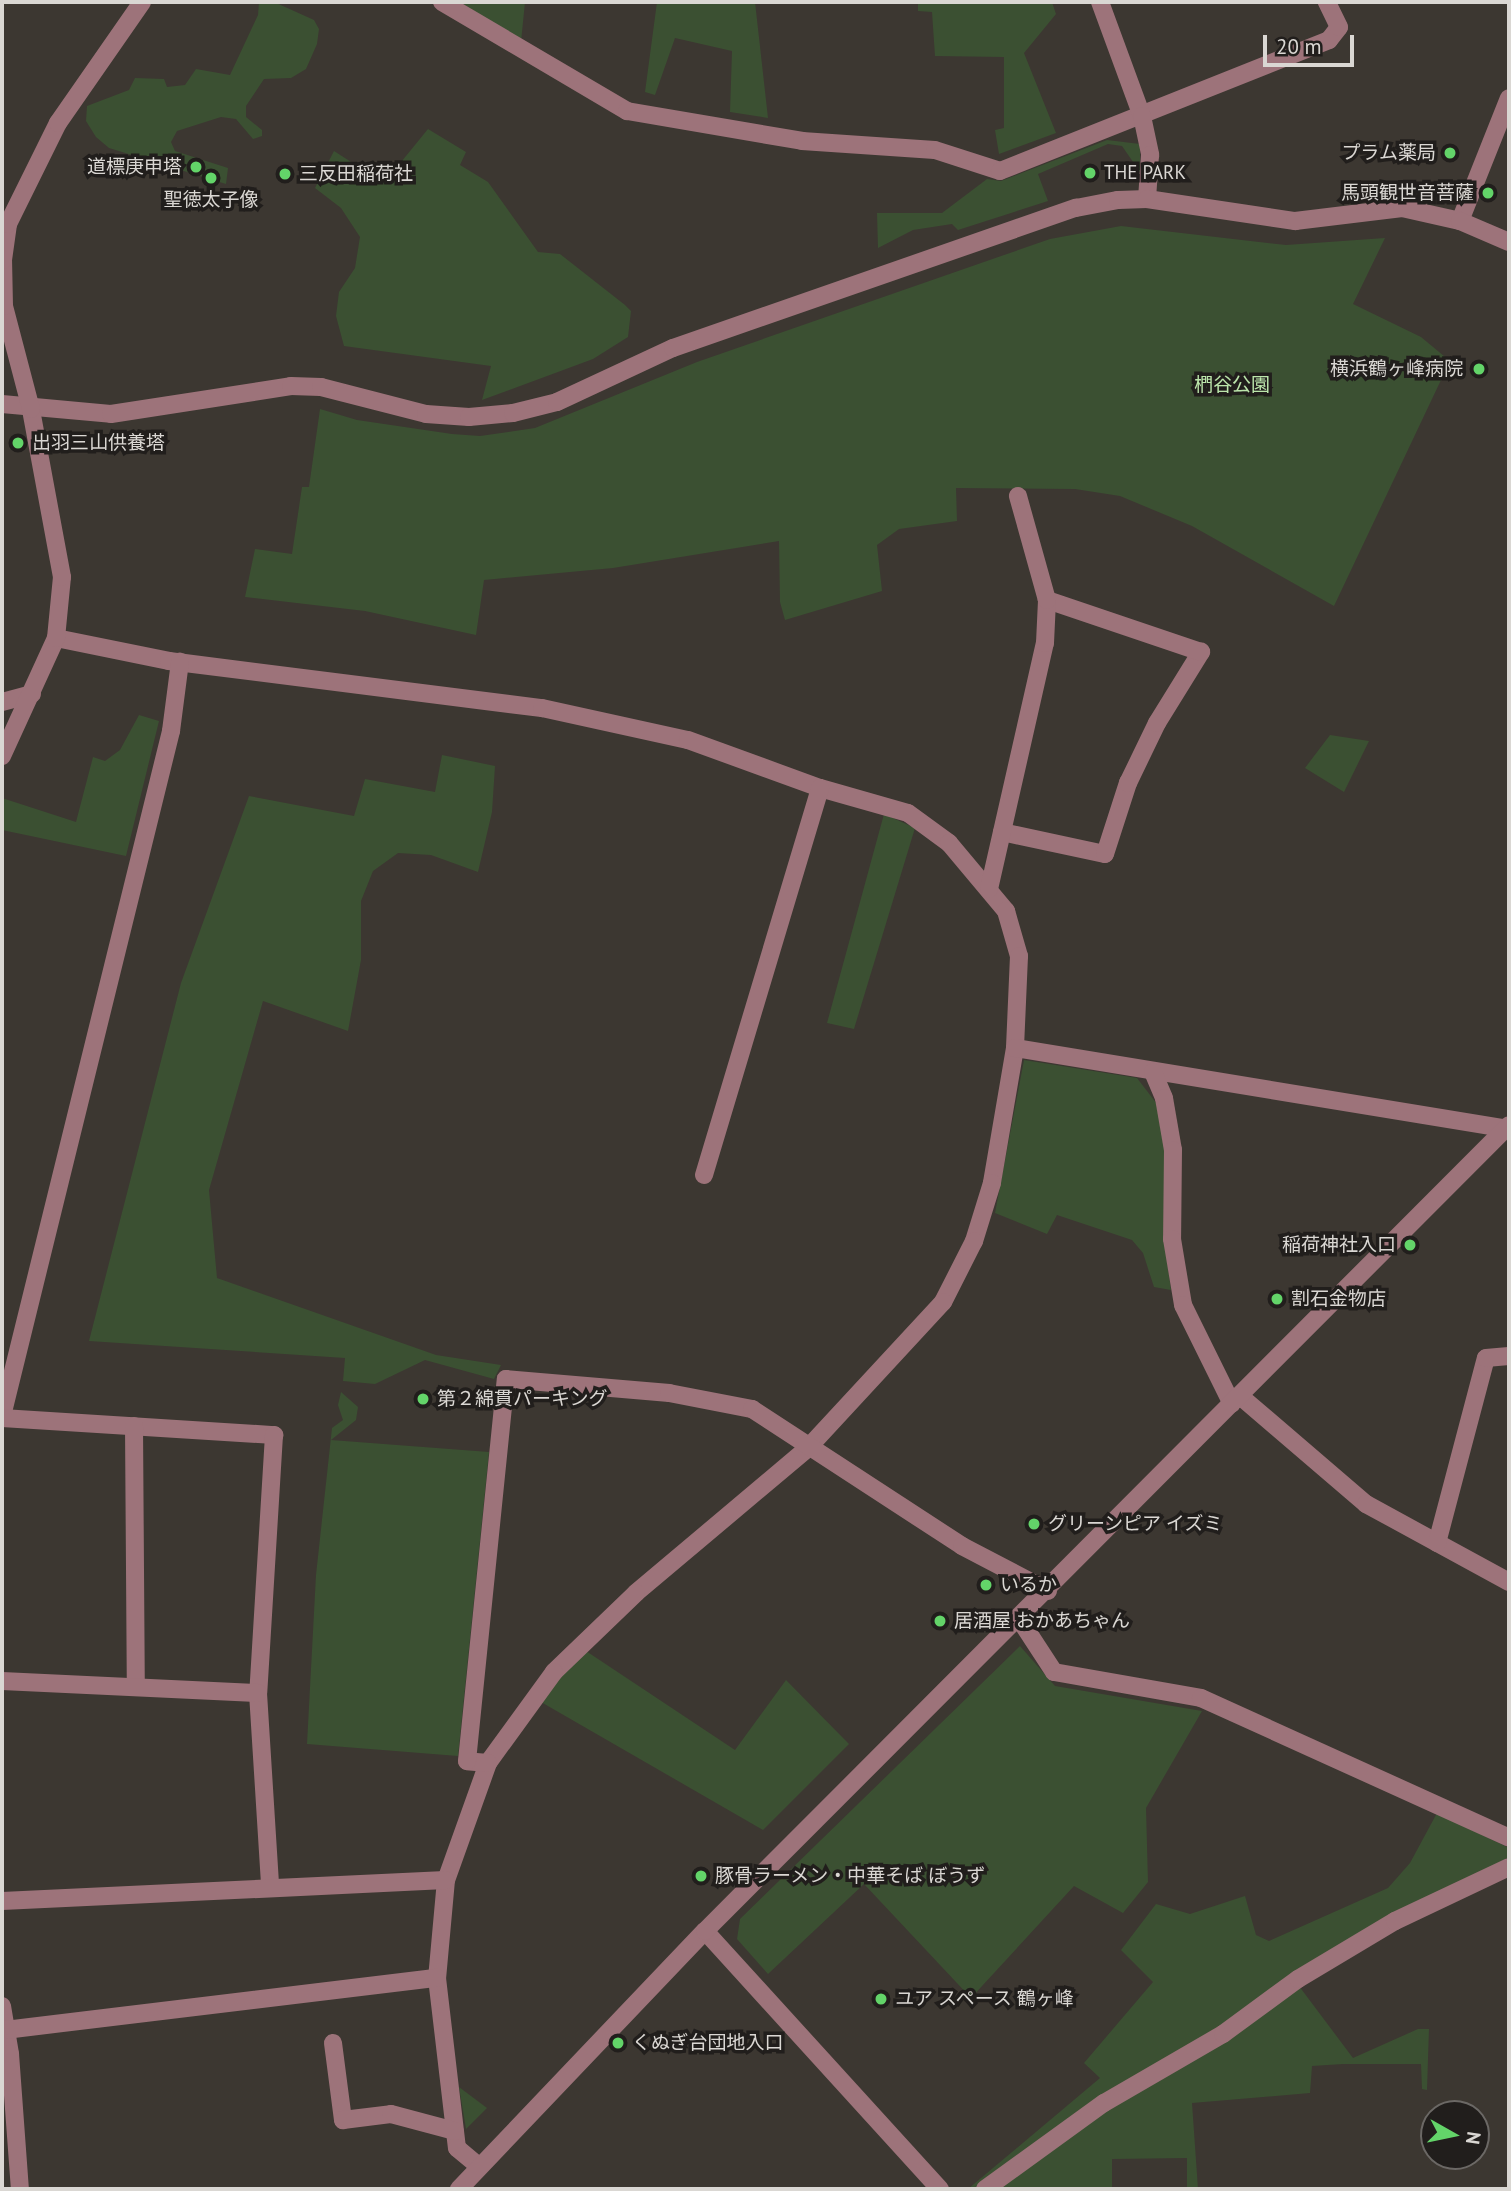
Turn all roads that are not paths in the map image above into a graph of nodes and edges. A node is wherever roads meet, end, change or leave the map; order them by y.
1 (142, 2) edge
2 (442, 2) edge
3 (1102, 2) edge
4 (1327, 2) edge
5 (1509, 98) edge
6 (1143, 116) junction
7 (1147, 199) junction
8 (1460, 222) junction
9 (1509, 242) edge
10 (2, 404) edge
11 (31, 409) junction
12 (1018, 496) dead end
13 (1047, 600) junction
14 (56, 638) junction
15 (180, 662) junction
16 (32, 694) junction
17 (2, 702) edge
18 (2, 756) edge
19 (820, 788) junction
20 (1002, 832) junction
21 (989, 889) junction
22 (1015, 1048) junction
23 (1153, 1072) junction
24 (1508, 1128) edge
25 (704, 1175) dead end
26 (1509, 1356) edge
27 (1236, 1400) junction
28 (2, 1417) edge
29 (134, 1426) junction
30 (808, 1448) junction
31 (1437, 1543) junction
32 (1509, 1582) edge
33 (1048, 1591) junction
34 (1020, 1620) junction
35 (2, 1681) edge
36 (136, 1684) junction
37 (258, 1693) junction
38 (488, 1763) junction
39 (1509, 1838) edge
40 (1509, 1867) edge
41 (446, 1880) junction
42 (270, 1885) junction
43 (2, 1901) edge
44 (705, 1931) junction
45 (437, 1978) junction
46 (2, 2006) edge
47 (5, 2030) junction
48 (333, 2043) dead end
49 (7, 2085) edge
50 (455, 2131) junction
51 (477, 2165) junction
52 (20, 2189) edge
53 (459, 2189) edge
54 (940, 2189) edge
55 (985, 2189) edge

1 - 11 street
2 - 6 street
3 - 6 street
4 - 6 street
5 - 8 street
6 - 7 street
7 - 8 street
7 - 11 street
8 - 9 street
10 - 11 street
11 - 14 street
12 - 13 street
13 - 20 street
13 - 20 street
14 - 15 street
14 - 16 street
15 - 19 street
15 - 28 street
16 - 17 street
16 - 18 street
19 - 21 street
19 - 25 street
20 - 21 street
21 - 22 street
22 - 23 street
22 - 30 street
23 - 24 street
23 - 27 street
24 - 27 street
26 - 31 street
27 - 31 street
27 - 33 street
28 - 29 street
29 - 36 street
29 - 37 street
30 - 33 street
30 - 38 street
30 - 38 street
31 - 32 street
33 - 34 street
34 - 39 street
34 - 44 street
35 - 36 street
36 - 37 street
37 - 42 street
38 - 41 street
40 - 55 street
41 - 42 street
41 - 45 street
42 - 43 street
44 - 51 street
44 - 54 street
45 - 47 street
45 - 50 street
46 - 47 street
47 - 49 street
48 - 50 street
49 - 52 street
50 - 51 street
51 - 53 street

